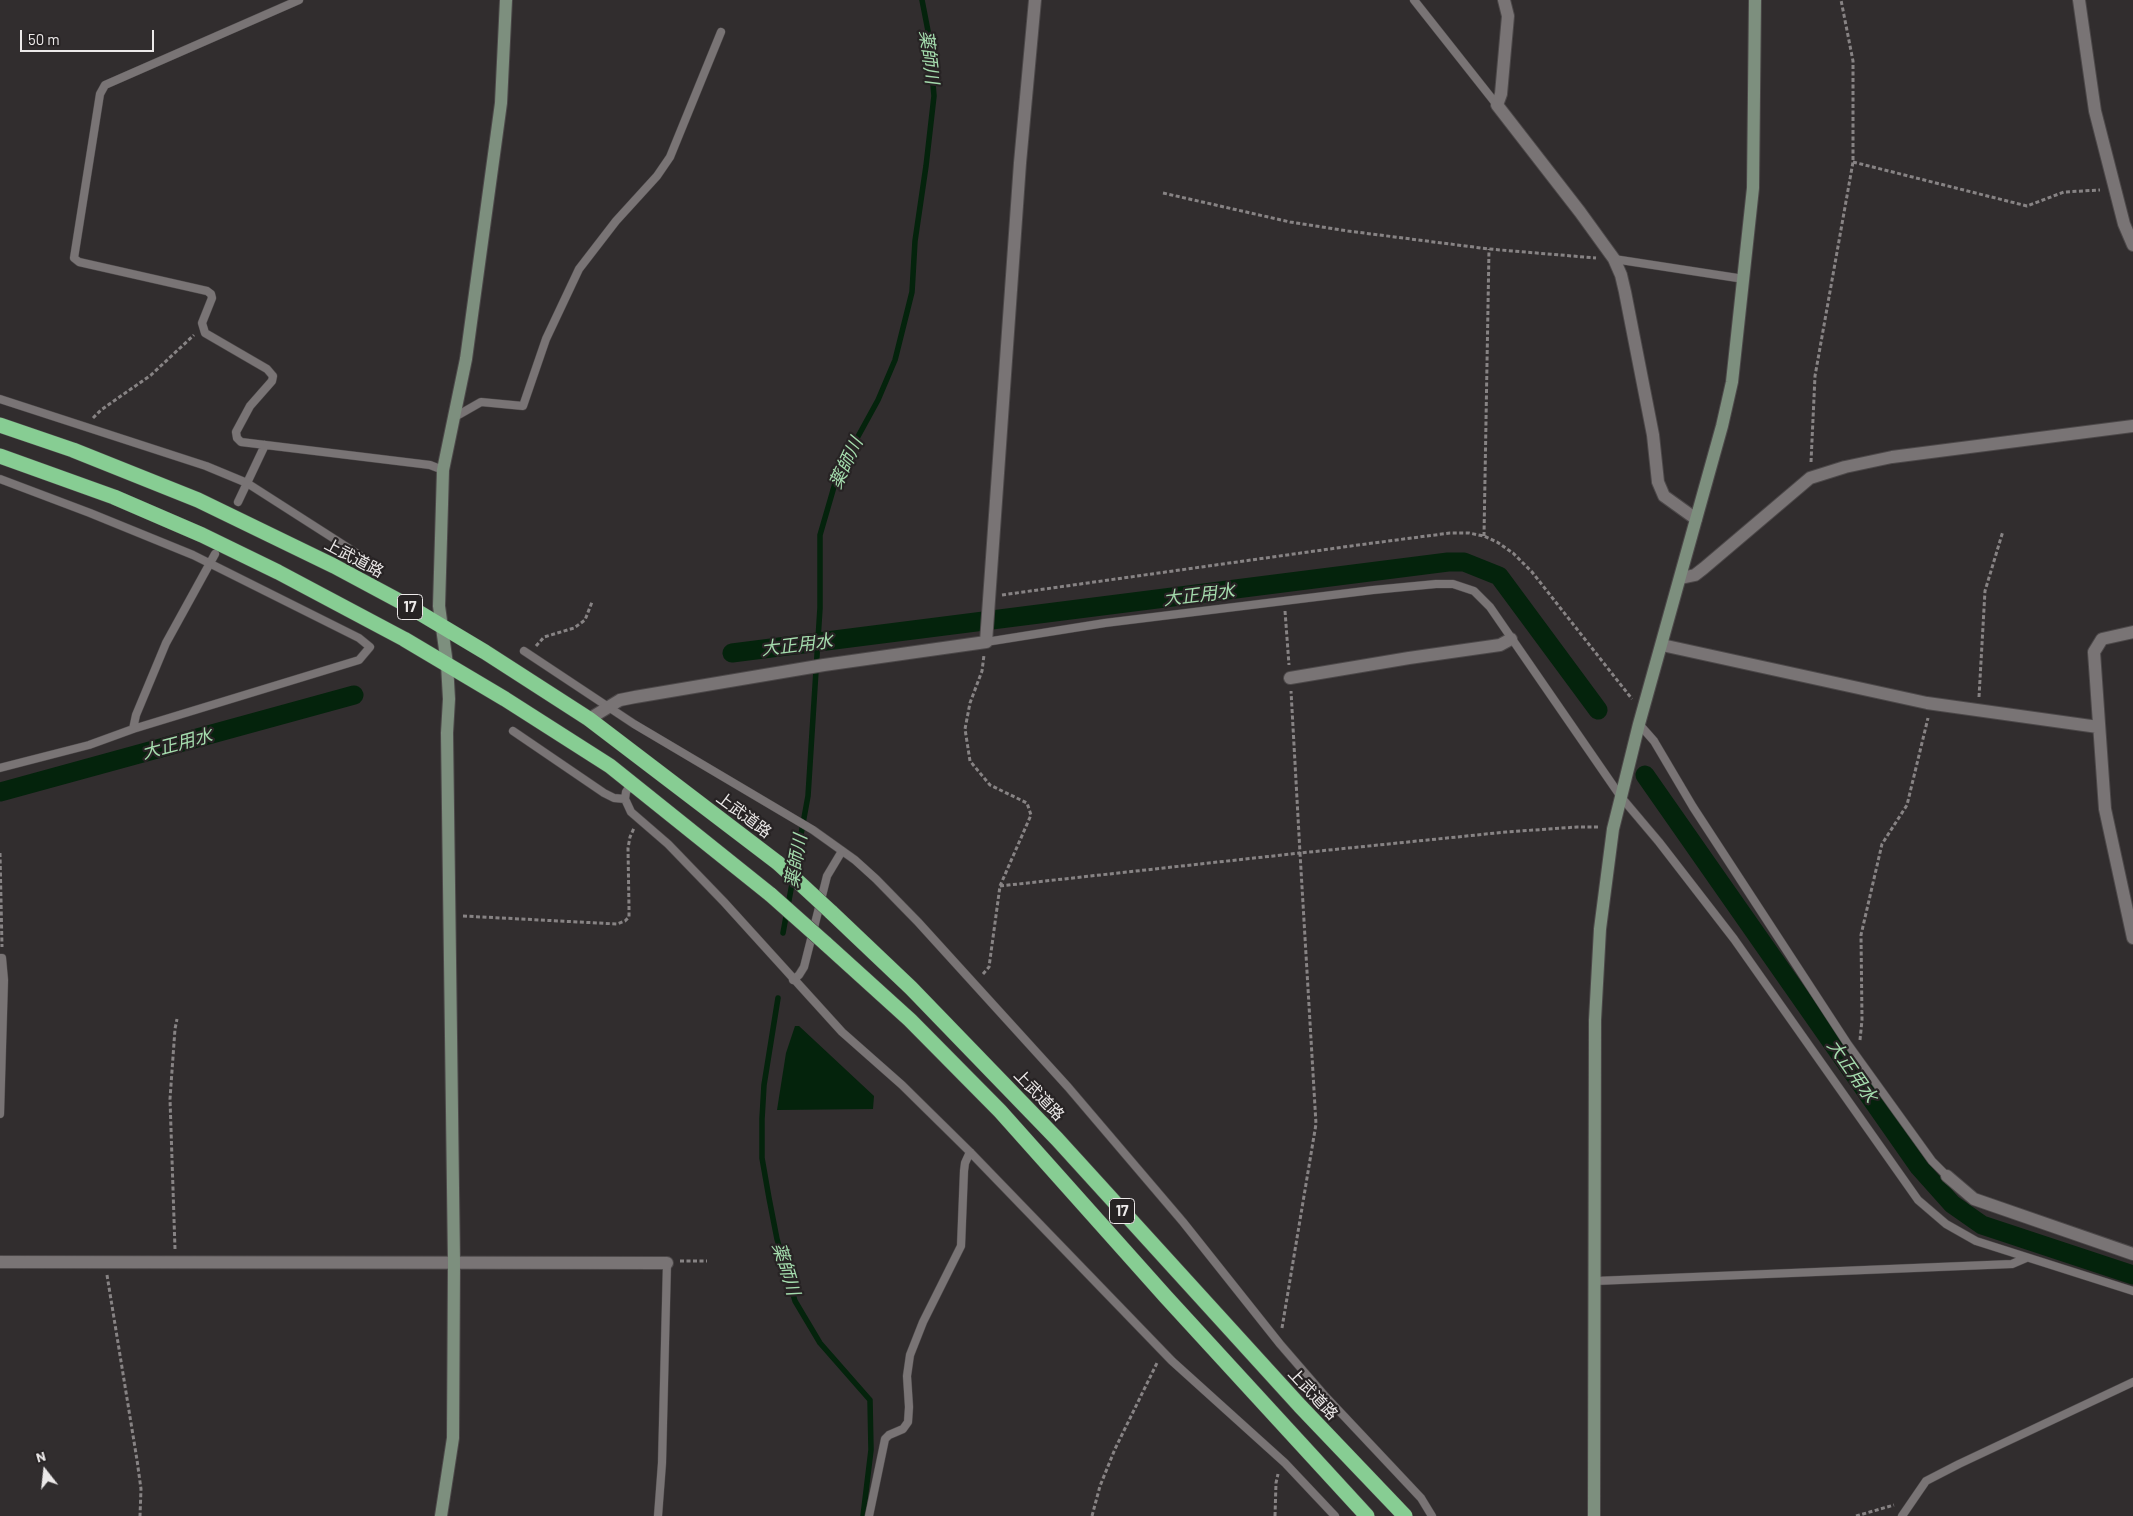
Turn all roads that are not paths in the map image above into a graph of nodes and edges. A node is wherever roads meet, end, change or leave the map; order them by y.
1 (299, 0) edge
2 (506, 0) edge
3 (1035, 0) edge
4 (1414, 0) edge
5 (1504, 0) edge
6 (1755, 0) edge
7 (2079, 0) edge
8 (721, 32) dead end
9 (1497, 105) junction
10 (2133, 245) edge
11 (1614, 259) junction
12 (1744, 279) junction
13 (0, 399) edge
14 (453, 418) junction
15 (0, 425) edge
16 (2133, 426) edge
17 (265, 445) junction
18 (0, 456) edge
19 (443, 470) junction
20 (0, 479) edge
21 (247, 483) junction
22 (238, 502) dead end
23 (1696, 519) junction
24 (215, 554) dead end
25 (210, 564) junction
26 (375, 565) dead end
27 (1681, 578) junction
28 (443, 627) junction
29 (2133, 632) edge
30 (987, 638) junction
31 (1511, 639) junction
32 (1662, 645) junction
33 (524, 651) dead end
34 (448, 664) junction
35 (1290, 678) road end
36 (608, 706) junction
37 (588, 719) junction
38 (1639, 724) junction
39 (2098, 726) junction
40 (132, 729) junction
41 (513, 731) dead end
42 (0, 768) edge
43 (632, 784) junction
44 (1621, 797) junction
45 (625, 799) junction
46 (842, 851) junction
47 (2133, 938) edge
48 (1, 958) edge
49 (793, 980) junction
50 (0, 1114) edge
51 (970, 1152) junction
52 (1947, 1176) joint
53 (2133, 1254) edge
54 (2026, 1258) junction
55 (0, 1262) edge
56 (454, 1263) junction
57 (667, 1263) joint
58 (1595, 1281) junction
59 (2133, 1291) edge
60 (2133, 1382) edge
61 (441, 1516) edge
62 (658, 1516) edge
63 (868, 1516) edge
64 (1336, 1516) edge
65 (1367, 1516) edge
66 (1405, 1516) edge
67 (1432, 1516) edge
68 (1594, 1516) edge
69 (1902, 1516) edge

1 - 17 lane
2 - 14 street
3 - 30 street
4 - 9 lane
5 - 9 street
6 - 12 street
7 - 10 street
8 - 14 lane
9 - 11 street
11 - 12 lane
11 - 23 street
12 - 23 street
13 - 21 lane
14 - 19 street
15 - 28 highway, 上武道路 / 17
16 - 27 street
17 - 19 lane
17 - 21 lane
18 - 34 highway, 17
19 - 28 street
20 - 25 lane
21 - 22 lane
21 - 26 lane
23 - 27 street
24 - 25 lane
25 - 40 lane
25 - 40 lane
27 - 32 street
28 - 34 street
28 - 37 highway, 上武道路 / 17
29 - 39 street
30 - 31 lane
30 - 36 street
31 - 35 street
31 - 44 lane
32 - 38 street
32 - 39 street
33 - 36 lane
34 - 43 highway, 17
34 - 56 street
36 - 37 street
36 - 46 lane
37 - 66 highway, 上武道路 / 17, bridge
38 - 44 street
38 - 52 lane
39 - 47 street
40 - 42 lane
41 - 45 lane
43 - 45 lane
43 - 65 highway, 17, bridge
44 - 54 lane
44 - 58 street
45 - 49 lane
46 - 49 lane
46 - 67 lane
48 - 50 lane
49 - 51 lane
51 - 63 lane
51 - 64 lane
52 - 53 street
54 - 58 lane
54 - 59 lane
55 - 56 street
56 - 57 street
56 - 61 street
57 - 62 lane
58 - 68 street
60 - 69 lane

